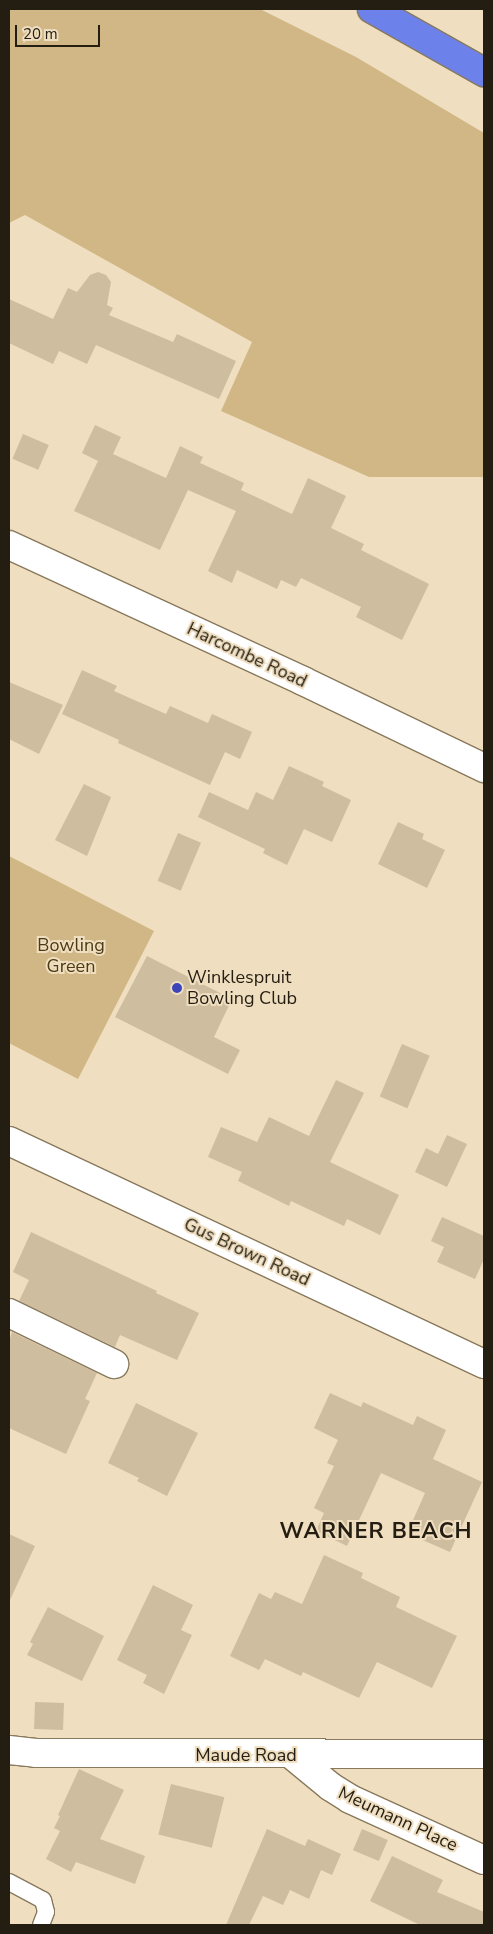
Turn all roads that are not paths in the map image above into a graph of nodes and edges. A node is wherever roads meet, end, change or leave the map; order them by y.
1 (372, 9) edge
2 (484, 72) edge
3 (9, 545) edge
4 (484, 768) edge
5 (9, 1141) edge
6 (9, 1313) edge
7 (114, 1364) dead end
8 (484, 1364) edge
9 (9, 1750) edge
10 (484, 1754) edge
11 (292, 1755) junction
12 (484, 1860) edge
13 (9, 1882) edge
14 (41, 1925) edge

1 - 2 highway
3 - 4 street, Harcombe Road
5 - 8 street, Gus Brown Road
6 - 7 street
9 - 11 street, Maude Road
10 - 11 street, Maude Road
11 - 12 street, Meumann Place
13 - 14 lane

